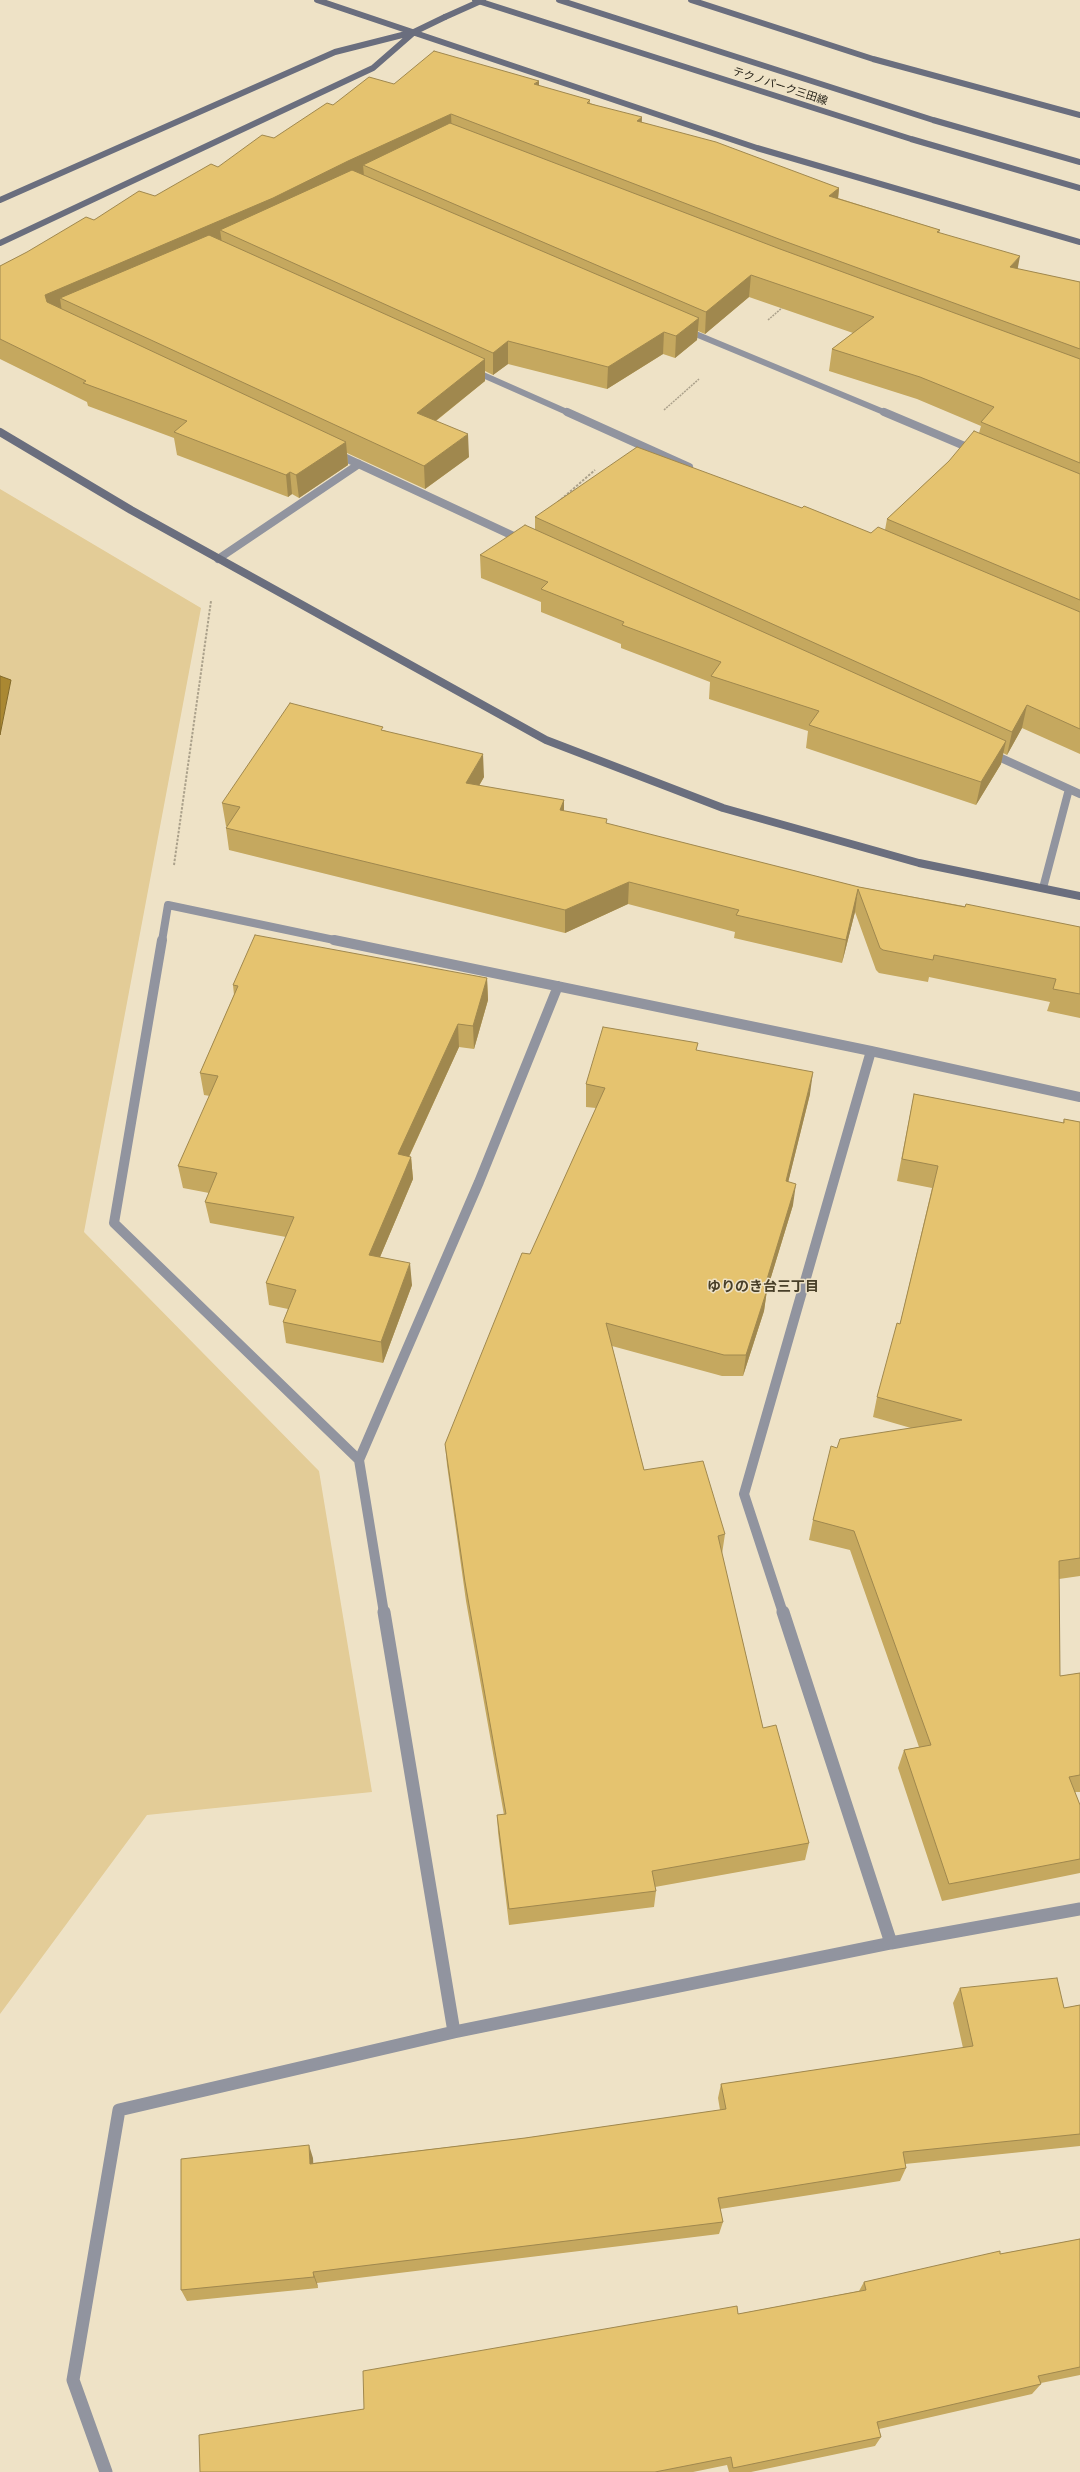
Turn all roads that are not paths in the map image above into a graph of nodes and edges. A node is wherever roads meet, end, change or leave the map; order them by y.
1 (318, 0) edge
2 (475, 0) edge
3 (483, 0) edge
4 (559, 0) edge
5 (691, 0) edge
6 (414, 32) junction
7 (1080, 115) edge
8 (1080, 162) edge
9 (1080, 188) edge
10 (0, 200) edge
11 (1080, 242) edge
12 (0, 243) edge
13 (680, 328) edge
14 (464, 367) edge
15 (0, 432) edge
16 (331, 451) edge
17 (978, 451) edge
18 (359, 464) junction
19 (697, 470) edge
20 (532, 544) edge
21 (218, 559) junction
22 (982, 749) edge
23 (1069, 789) junction
24 (1080, 794) edge
25 (1043, 888) junction
26 (1080, 896) edge
27 (558, 986) junction
28 (871, 1051) junction
29 (1080, 1097) edge
30 (359, 1460) junction
31 (1080, 1909) edge
32 (891, 1943) junction
33 (454, 2032) junction
34 (106, 2472) edge

1 - 6 main road
2 - 9 main road, テクノパーク三田線
3 - 6 main road, bridge
4 - 8 main road, テクノパーク三田線
5 - 7 main road
6 - 10 main road
6 - 11 main road
6 - 12 main road
13 - 17 street
14 - 19 street
15 - 21 main road
16 - 18 street
18 - 20 street
18 - 21 street
21 - 25 main road
22 - 23 street
23 - 24 street
23 - 25 street
25 - 26 main road
27 - 28 street
27 - 30 street
27 - 30 street
28 - 29 street
28 - 32 street
30 - 33 street
31 - 32 street
32 - 33 street
33 - 34 street

